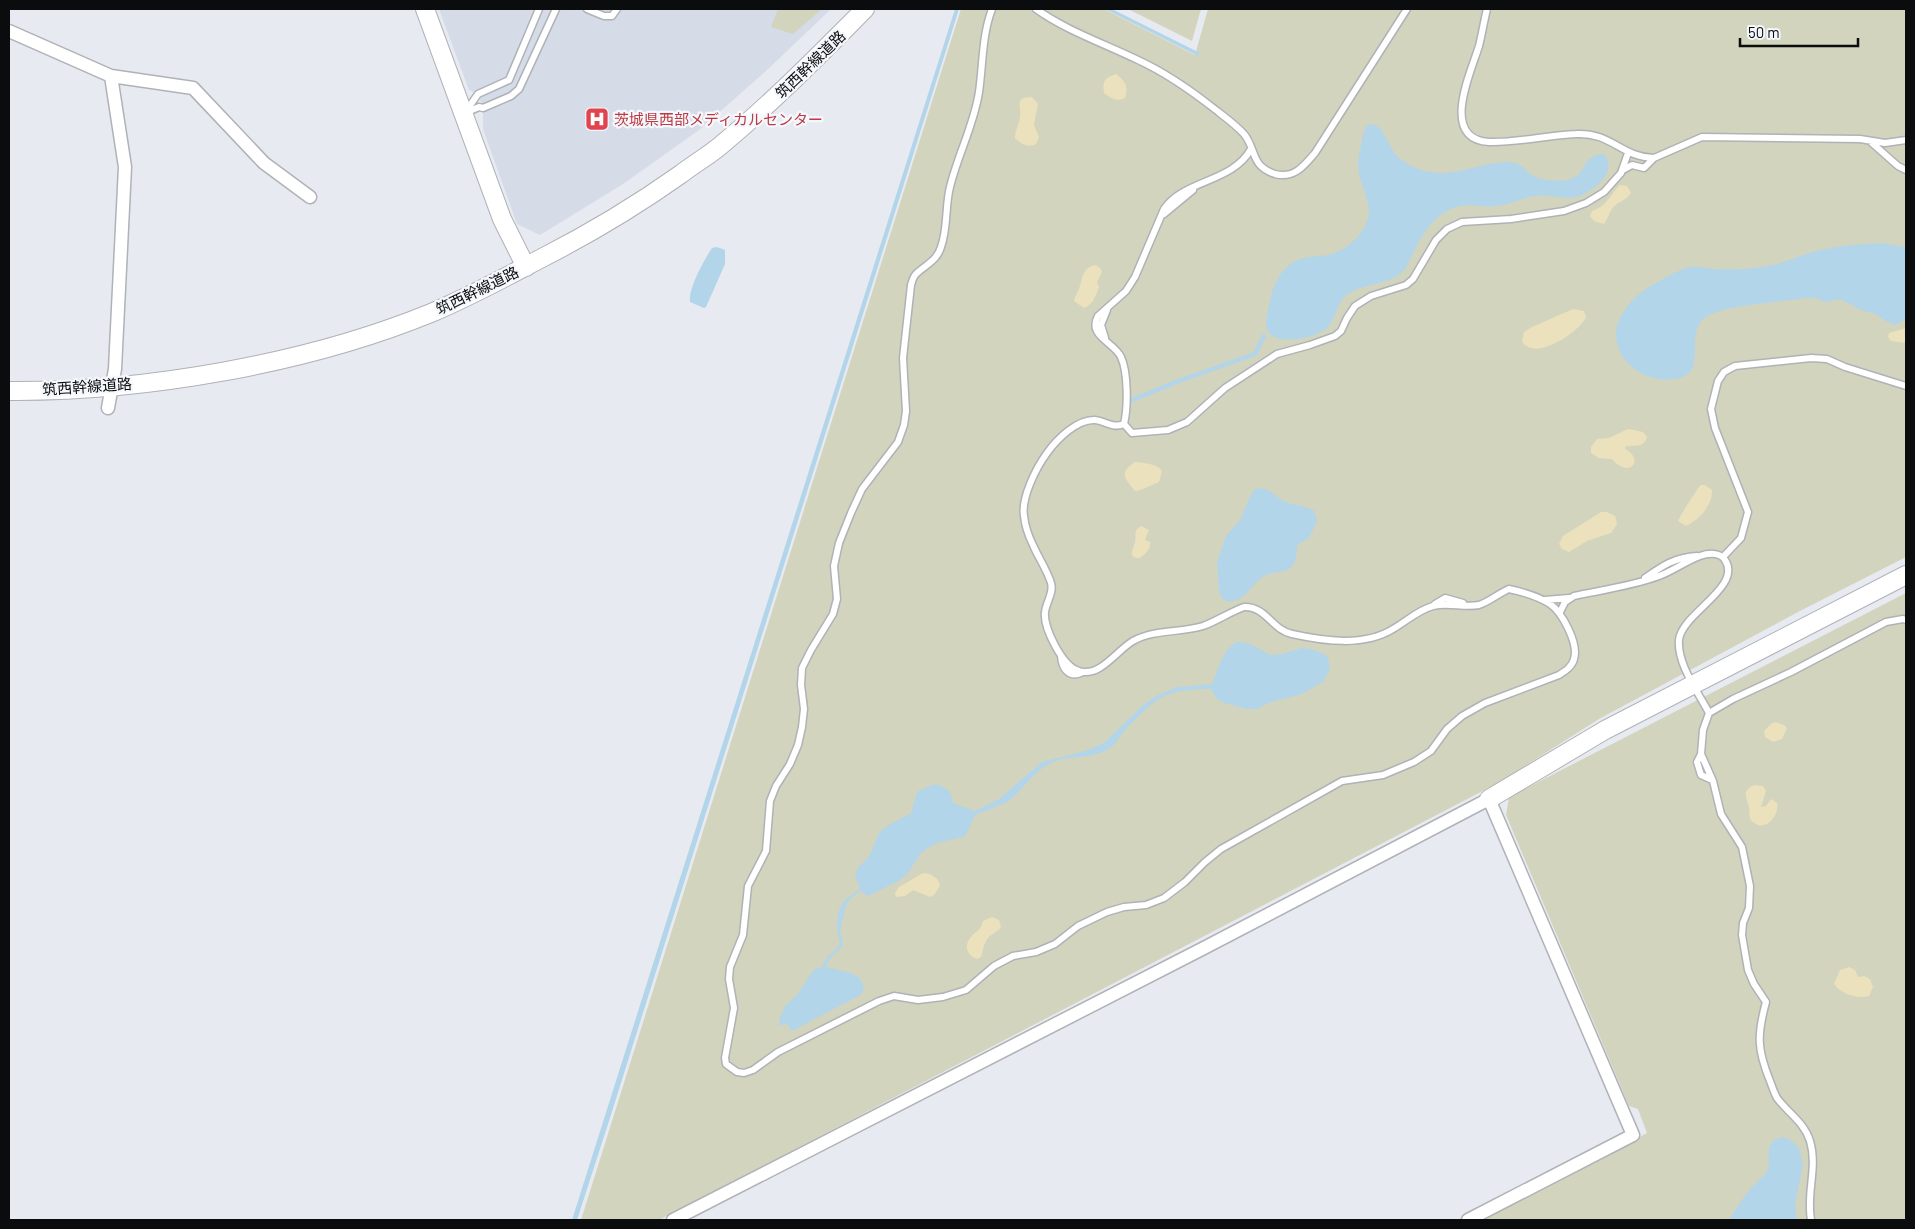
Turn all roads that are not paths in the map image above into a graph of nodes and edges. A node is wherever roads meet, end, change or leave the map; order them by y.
1 (425, 9) edge
2 (539, 9) edge
3 (556, 9) edge
4 (588, 9) edge
5 (618, 9) edge
6 (865, 9) edge
7 (992, 9) edge
8 (1036, 9) edge
9 (1407, 9) edge
10 (1487, 9) edge
11 (9, 31) edge
12 (111, 76) junction
13 (464, 114) junction
14 (1906, 140) edge
15 (1868, 141) junction
16 (1897, 142) junction
17 (1251, 149) junction
18 (1628, 153) junction
19 (1654, 158) junction
20 (1890, 158) junction
21 (1242, 162) junction
22 (1257, 164) junction
23 (1623, 170) junction
24 (1906, 170) edge
25 (310, 197) dead end
26 (526, 267) junction
27 (112, 386) junction
28 (1906, 386) edge
29 (9, 391) edge
30 (108, 408) dead end
31 (1124, 424) junction
32 (1114, 427) junction
33 (1132, 433) junction
34 (1723, 557) junction
35 (1906, 575) edge
36 (1569, 598) junction
37 (1542, 599) junction
38 (1560, 612) junction
39 (1906, 620) edge
40 (1694, 684) junction
41 (1709, 713) junction
42 (1489, 798) junction
43 (673, 1220) edge
44 (1468, 1220) edge
45 (1811, 1220) edge

1 - 13 street
2 - 13 lane
3 - 13 lane
4 - 5 lane
6 - 26 street, 筑西幹線道路
7 - 38 lane
8 - 17 lane
9 - 22 lane
10 - 18 lane
11 - 12 street
12 - 25 street
12 - 27 street
13 - 26 street
14 - 16 lane
15 - 16 lane
15 - 19 lane
15 - 20 lane
16 - 20 lane
17 - 21 lane
17 - 22 lane
18 - 19 lane
18 - 23 lane
19 - 23 lane
20 - 24 lane
21 - 22 lane
21 - 31 lane
23 - 33 lane
26 - 27 street, 筑西幹線道路
27 - 29 street, 筑西幹線道路
27 - 30 street
28 - 34 lane
31 - 32 lane
31 - 33 lane
32 - 33 lane
32 - 37 lane
34 - 36 lane
34 - 40 lane
35 - 40 street
36 - 37 lane
36 - 38 lane
37 - 38 lane
39 - 41 lane
40 - 41 lane
40 - 42 street
41 - 45 lane
42 - 43 street
42 - 44 street

